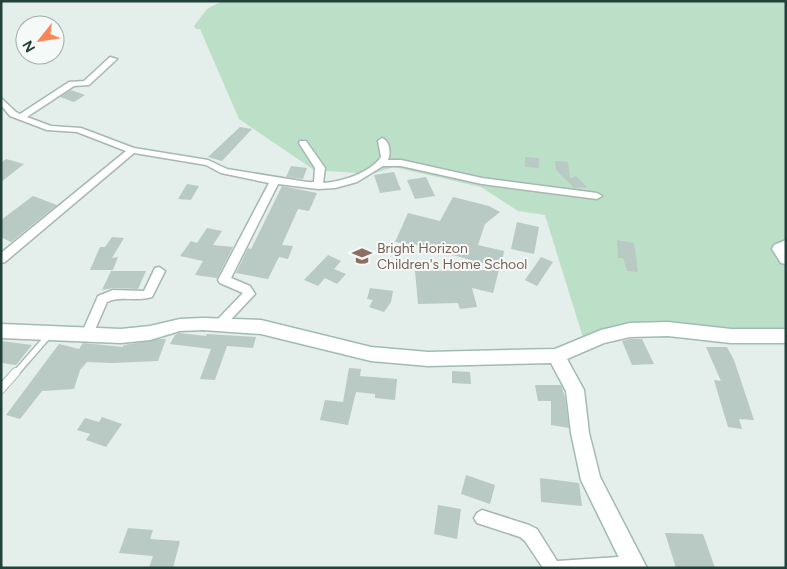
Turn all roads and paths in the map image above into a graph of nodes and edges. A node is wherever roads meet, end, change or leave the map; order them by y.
1 (113, 59) dead end
2 (1, 100) edge
3 (21, 117) junction
4 (382, 141) dead end
5 (303, 143) dead end
6 (132, 150) junction
7 (382, 163) junction
8 (276, 179) junction
9 (318, 186) junction
10 (597, 196) dead end
11 (786, 245) edge
12 (786, 259) edge
13 (1, 260) edge
14 (158, 271) dead end
15 (219, 326) junction
16 (1, 331) edge
17 (50, 333) junction
18 (87, 335) junction
19 (786, 336) edge
20 (556, 356) junction
21 (1, 389) edge
22 (482, 518) dead end
23 (635, 566) edge
24 (552, 568) edge
25 (559, 568) edge

1 - 3 street
2 - 3 street
3 - 6 street
4 - 7 street
5 - 9 street
6 - 8 street
6 - 13 street
7 - 9 street
7 - 10 street
8 - 9 street
8 - 15 street
11 - 12 street
14 - 18 street
15 - 18 street
15 - 20 street
16 - 17 street
17 - 18 street
17 - 21 lane
19 - 20 street
20 - 23 street
22 - 24 street
23 - 25 street

